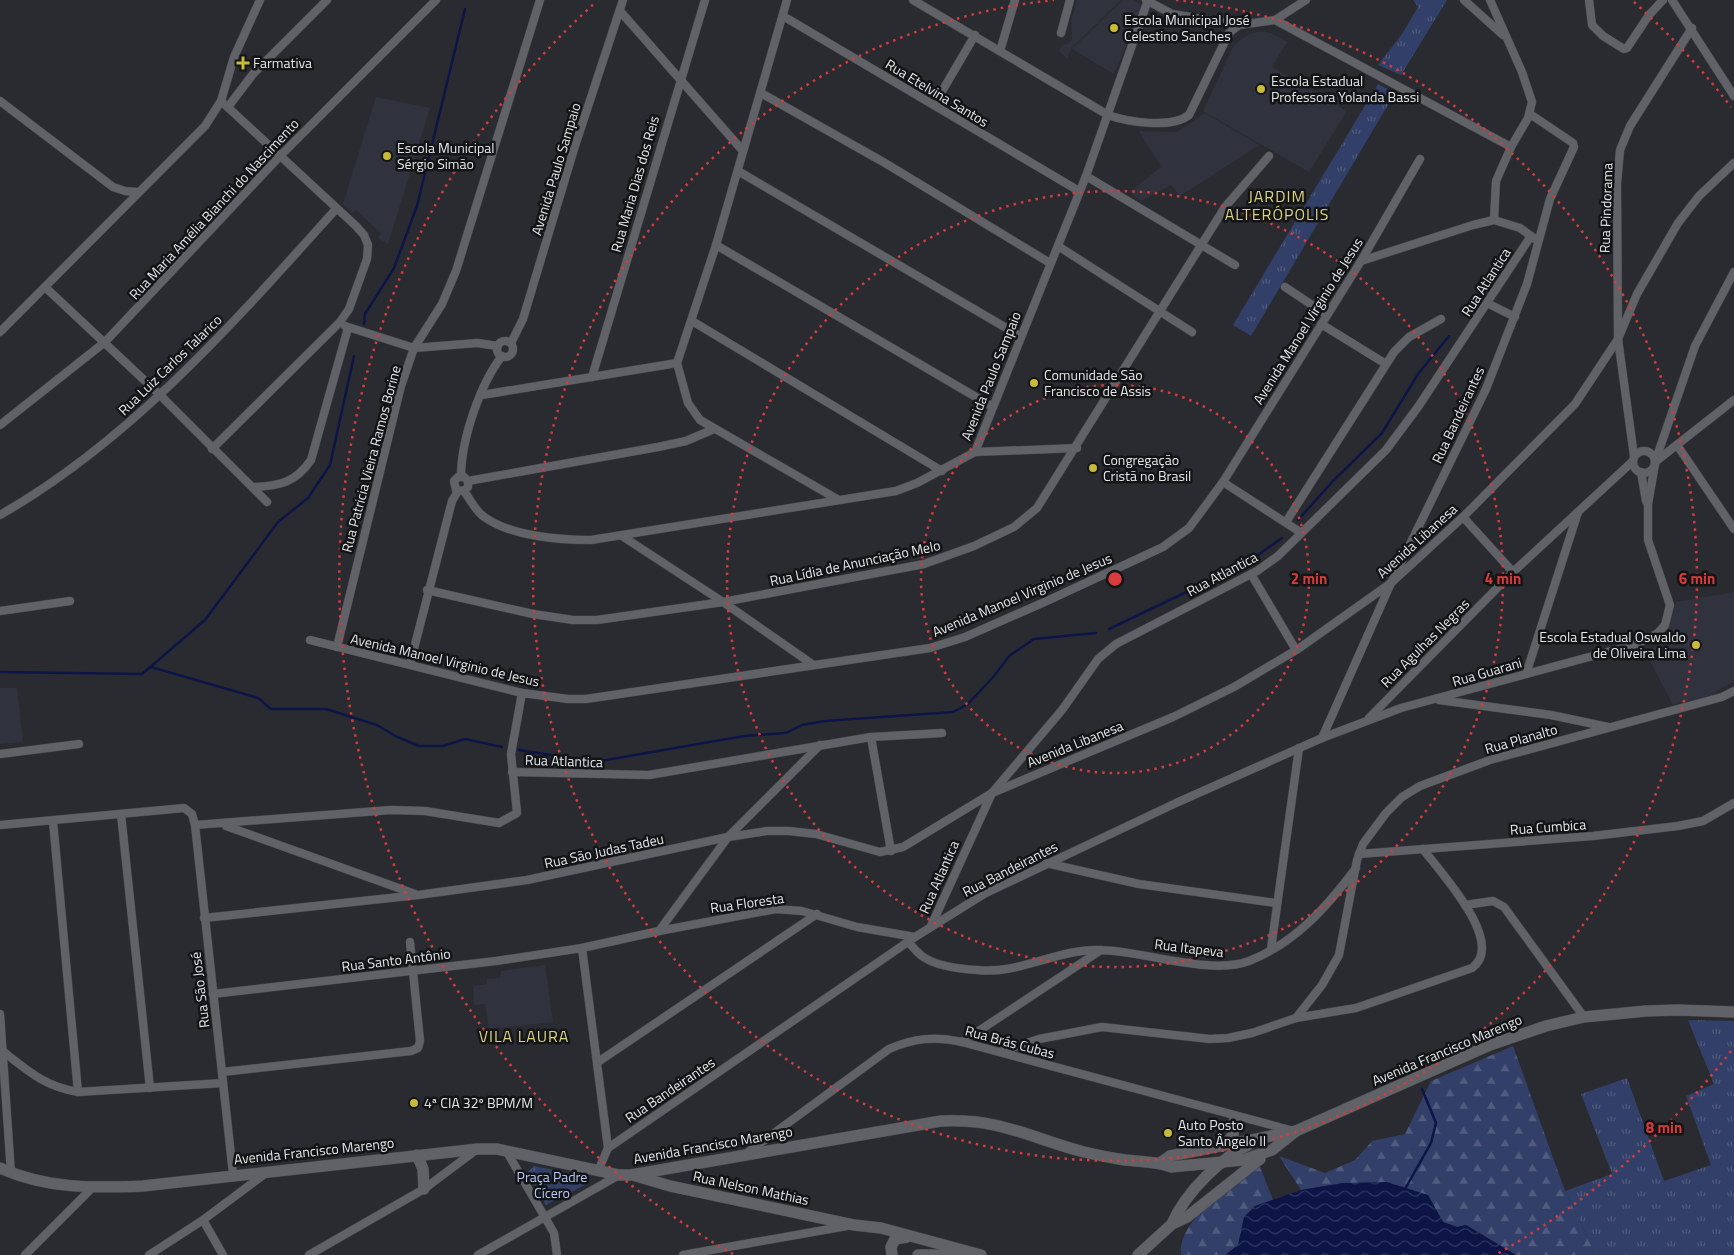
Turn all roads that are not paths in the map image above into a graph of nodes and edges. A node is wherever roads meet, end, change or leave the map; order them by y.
1 (260, 0) edge
2 (327, 0) edge
3 (436, 0) edge
4 (540, 0) edge
5 (623, 0) edge
6 (705, 0) edge
7 (787, 0) edge
8 (913, 0) edge
9 (1015, 0) edge
10 (1070, 0) edge
11 (1147, 0) edge
12 (1306, 0) edge
13 (1464, 0) edge
14 (1490, 0) edge
15 (1589, 0) edge
16 (1663, 0) edge
17 (1672, 0) edge
18 (620, 11) junction
19 (783, 16) junction
20 (1276, 20) junction
21 (1239, 25) junction
22 (1692, 28) junction
23 (1062, 33) dead end
24 (975, 35) junction
25 (1506, 40) junction
26 (1000, 51) junction
27 (680, 78) junction
28 (761, 92) junction
29 (1734, 96) edge
30 (0, 101) edge
31 (222, 101) junction
32 (934, 105) junction
33 (228, 107) junction
34 (1530, 114) junction
35 (1108, 115) junction
36 (1511, 146) junction
37 (743, 151) junction
38 (280, 156) junction
39 (1269, 156) dead end
40 (1420, 159) dead end
41 (1734, 163) edge
42 (738, 171) junction
43 (1086, 176) junction
44 (1079, 191) junction
45 (137, 192) junction
46 (336, 209) junction
47 (1494, 220) junction
48 (1531, 236) junction
49 (1538, 242) junction
50 (716, 245) junction
51 (1058, 246) junction
52 (1200, 246) junction
53 (1360, 262) junction
54 (1050, 263) junction
55 (1235, 265) dead end
56 (1734, 272) edge
57 (44, 287) junction
58 (1285, 287) dead end
59 (1487, 303) junction
60 (1161, 311) junction
61 (1327, 315) junction
62 (1515, 317) junction
63 (1441, 319) dead end
64 (692, 321) junction
65 (340, 322) junction
66 (1321, 324) junction
67 (348, 328) junction
68 (0, 332) edge
69 (1192, 332) dead end
70 (1020, 336) junction
71 (1618, 339) junction
72 (105, 342) junction
73 (511, 343) junction
74 (498, 346) junction
75 (414, 348) junction
76 (502, 356) junction
77 (677, 363) junction
78 (1386, 364) junction
79 (592, 376) junction
80 (159, 394) junction
81 (482, 395) junction
82 (1734, 400) edge
83 (993, 407) junction
84 (0, 425) edge
85 (714, 429) junction
86 (1677, 445) junction
87 (1077, 448) junction
88 (212, 449) junction
89 (975, 452) junction
90 (1633, 458) junction
91 (1655, 463) junction
92 (942, 471) junction
93 (1640, 472) junction
94 (464, 479) junction
95 (1223, 482) junction
96 (254, 487) junction
97 (461, 491) junction
98 (837, 499) junction
99 (267, 502) dead end
100 (1648, 508) junction
101 (1579, 511) junction
102 (0, 515) edge
103 (1463, 517) junction
104 (1286, 522) junction
105 (1734, 529) edge
106 (1300, 532) junction
107 (622, 536) junction
108 (1514, 572) junction
109 (1252, 574) junction
110 (1391, 583) junction
111 (427, 590) junction
112 (70, 601) dead end
113 (723, 602) junction
114 (0, 611) edge
115 (310, 640) dead end
116 (337, 647) junction
117 (1296, 650) junction
118 (410, 664) junction
119 (812, 664) junction
120 (1526, 674) junction
121 (1734, 691) edge
122 (522, 693) junction
123 (1435, 699) junction
124 (1367, 720) junction
125 (1610, 728) junction
126 (942, 733) dead end
127 (871, 737) junction
128 (1322, 738) junction
129 (79, 744) dead end
130 (820, 745) junction
131 (1300, 748) junction
132 (0, 754) edge
133 (512, 772) junction
134 (992, 793) junction
135 (1734, 803) edge
136 (121, 814) junction
137 (52, 821) junction
138 (222, 824) junction
139 (0, 825) edge
140 (195, 825) junction
141 (728, 837) junction
142 (1423, 849) junction
143 (891, 851) junction
144 (1359, 854) junction
145 (1046, 864) junction
146 (1357, 868) junction
147 (418, 895) junction
148 (1276, 903) junction
149 (1465, 905) junction
150 (817, 914) junction
151 (204, 918) junction
152 (931, 926) junction
153 (659, 930) junction
154 (915, 937) junction
155 (410, 942) dead end
156 (909, 943) junction
157 (582, 948) junction
158 (1271, 949) junction
159 (1101, 950) junction
160 (412, 971) junction
161 (213, 994) junction
162 (1734, 1012) edge
163 (0, 1014) edge
164 (1296, 1018) junction
165 (1584, 1018) junction
166 (962, 1042) junction
167 (2, 1051) edge
168 (1000, 1052) junction
169 (598, 1062) junction
170 (222, 1072) junction
171 (223, 1083) junction
172 (150, 1088) junction
173 (78, 1092) junction
174 (1235, 1117) junction
175 (1296, 1131) junction
176 (1269, 1135) junction
177 (1225, 1145) junction
178 (608, 1148) junction
179 (478, 1149) junction
180 (1272, 1150) junction
181 (507, 1152) junction
182 (746, 1154) junction
183 (417, 1155) junction
184 (1160, 1162) junction
185 (1219, 1164) junction
186 (1196, 1165) junction
187 (0, 1168) edge
188 (270, 1170) junction
189 (598, 1171) junction
190 (11, 1173) junction
191 (233, 1174) junction
192 (619, 1175) junction
193 (631, 1175) junction
194 (1202, 1182) junction
195 (92, 1188) junction
196 (424, 1189) junction
197 (545, 1216) junction
198 (203, 1220) junction
199 (1172, 1224) junction
200 (854, 1225) junction
201 (866, 1226) junction
202 (919, 1238) junction
203 (892, 1249) edge
204 (25, 1255) edge
205 (149, 1255) edge
206 (223, 1255) edge
207 (309, 1255) edge
208 (478, 1255) edge
209 (557, 1255) edge
210 (683, 1255) edge
211 (918, 1255) edge
212 (956, 1255) edge
213 (981, 1255) edge
214 (1138, 1255) edge

1 - 31 street
2 - 33 street
3 - 38 street, Rua Maria Amélia Bianchi do Nascimento
4 - 75 street, Rua Patricia Vieira Ramos Borine
5 - 18 street, Avenida Paulo Sampaio
6 - 27 street, Rua Maria Dias dos Reis
7 - 19 street
8 - 24 street
9 - 26 street
10 - 23 street
11 - 21 street
11 - 35 street, Avenida Paulo Sampaio
12 - 20 street
13 - 25 street
14 - 25 street
15 - 16 street
17 - 22 street
18 - 27 street
18 - 73 street, Avenida Paulo Sampaio
19 - 28 street
19 - 32 street, Rua Etelvina Santos
20 - 21 street
20 - 36 street
21 - 35 street
22 - 29 street
22 - 71 street, Rua Pindorama
24 - 26 street
24 - 32 street
25 - 34 street
26 - 35 street
27 - 37 street
27 - 79 street, Rua Maria Dias dos Reis
28 - 37 street
28 - 54 street
30 - 45 street
31 - 33 street
31 - 45 street
32 - 44 street, Rua Etelvina Santos
33 - 38 street
34 - 36 street
34 - 49 street, Rua Bandeirantes
35 - 43 street, Avenida Paulo Sampaio
36 - 47 street
37 - 42 street
38 - 46 street
38 - 72 street, Rua Maria Amélia Bianchi do Nascimento
39 - 52 street, Rua Lídia de Anunciação Melo
40 - 53 street, Avenida Manoel Virginio de Jesus
41 - 71 street, Avenida Libanesa
42 - 50 street
42 - 70 street
43 - 44 street, Avenida Paulo Sampaio
43 - 52 street
44 - 51 street, Avenida Paulo Sampaio
45 - 57 street
46 - 65 street
46 - 80 street, Rua Luiz Carlos Talarico
47 - 48 street
47 - 53 street
48 - 49 street
48 - 59 street, Rua Atlantica
49 - 62 street, Rua Bandeirantes
50 - 64 street
50 - 83 street
51 - 54 street, Avenida Paulo Sampaio
51 - 60 street
52 - 55 street
52 - 60 street, Rua Lídia de Anunciação Melo
53 - 61 street, Avenida Manoel Virginio de Jesus
54 - 70 street, Avenida Paulo Sampaio
56 - 91 street, Rua Guarani
57 - 68 street
57 - 72 street
58 - 61 street
59 - 62 street
59 - 106 street, Rua Atlantica
60 - 69 street
60 - 87 street, Rua Lídia de Anunciação Melo
61 - 66 street, Avenida Manoel Virginio de Jesus
62 - 110 street, Rua Bandeirantes
63 - 78 street
64 - 77 street
64 - 92 street
65 - 67 street
65 - 88 street
66 - 78 street
66 - 95 street, Avenida Manoel Virginio de Jesus
67 - 75 street
67 - 96 street
70 - 83 street, Avenida Paulo Sampaio
71 - 90 street, Rua Pindorama
71 - 103 street, Avenida Libanesa
72 - 80 street
72 - 84 street, Rua Maria Amélia Bianchi do Nascimento
73 - 74 street
73 - 76 street, Avenida Paulo Sampaio
74 - 75 street
74 - 76 street
75 - 116 street, Rua Patricia Vieira Ramos Borine
76 - 81 street, Avenida Paulo Sampaio
77 - 79 street
77 - 85 street
78 - 104 street
79 - 81 street
80 - 88 street
80 - 102 street, Rua Luiz Carlos Talarico
81 - 94 street, Avenida Paulo Sampaio
82 - 86 street
83 - 89 street, Avenida Paulo Sampaio
85 - 94 street
85 - 98 street
86 - 91 street
86 - 105 street
87 - 89 street
87 - 113 street, Rua Lídia de Anunciação Melo
88 - 96 street
89 - 92 street, Avenida Paulo Sampaio
90 - 91 street
90 - 93 street
90 - 101 street, Rua Agulhas Negras
91 - 93 street
91 - 100 street, Rua Guarani
92 - 98 street, Avenida Paulo Sampaio
93 - 100 street, Rua Guarani
94 - 97 street, Avenida Paulo Sampaio
94 - 97 street, Avenida Paulo Sampaio
95 - 104 street
95 - 119 street, Avenida Manoel Virginio de Jesus
96 - 99 street
97 - 107 street, Avenida Paulo Sampaio
97 - 111 street, Avenida Paulo Sampaio
98 - 107 street, Avenida Paulo Sampaio
100 - 120 street, Rua Guarani
101 - 108 street, Rua Agulhas Negras
101 - 120 street
103 - 108 street
103 - 110 street, Avenida Libanesa
104 - 106 street
106 - 109 street, Rua Atlantica
107 - 113 street
108 - 124 street, Rua Agulhas Negras
109 - 117 street
109 - 134 street, Rua Atlantica
110 - 117 street, Avenida Libanesa
110 - 128 street, Rua Bandeirantes
111 - 113 street, Rua Lídia de Anunciação Melo
111 - 118 street, Avenida Paulo Sampaio
112 - 114 street
113 - 119 street
115 - 116 street, Avenida Manoel Virginio de Jesus
116 - 118 street, Avenida Manoel Virginio de Jesus
117 - 134 street, Avenida Libanesa
118 - 122 street, Avenida Manoel Virginio de Jesus
119 - 122 street, Avenida Manoel Virginio de Jesus
120 - 123 street, Rua Guarani
121 - 125 street, Rua Planalto
122 - 133 street
123 - 124 street, Rua Guarani
123 - 125 street
124 - 128 street, Rua Bandeirantes
125 - 144 street, Rua Planalto
126 - 127 street, Rua Atlantica
127 - 130 street, Rua Atlantica
127 - 143 street
128 - 131 street, Rua Bandeirantes
129 - 132 street
130 - 133 street, Rua Atlantica
130 - 141 street
131 - 145 street, Rua Bandeirantes
131 - 148 street
133 - 138 street
134 - 143 street
134 - 152 street, Rua Atlantica
135 - 142 street, Rua Cumbica
136 - 137 street
136 - 140 street, Rua São José
136 - 172 street
137 - 139 street
137 - 173 street
138 - 140 street
138 - 147 street
140 - 151 street, Rua São José
141 - 143 street, Rua São Judas Tadeu
141 - 147 street, Rua São Judas Tadeu
141 - 153 street
142 - 144 street, Rua Cumbica
142 - 149 street
144 - 146 street, Rua Planalto
145 - 148 street
145 - 152 street, Rua Bandeirantes
146 - 158 street, Rua Planalto
146 - 164 street
147 - 151 street, Rua São Judas Tadeu
148 - 158 street
149 - 164 street
149 - 165 street
150 - 153 street, Rua Floresta
150 - 154 street, Rua Floresta
150 - 169 street
151 - 161 street, Rua São José
152 - 154 street, Rua Bandeirantes
153 - 157 street, Rua Floresta
154 - 156 street, Rua Bandeirantes
155 - 160 street
156 - 159 street, Rua Itapeva
156 - 178 street, Rua Bandeirantes
157 - 160 street, Rua Santo Antônio
157 - 169 street
158 - 159 street, Rua Itapeva
159 - 166 street
160 - 161 street, Rua Santo Antônio
160 - 170 street
161 - 170 street, Rua São José
162 - 165 main road, Avenida Francisco Marengo
163 - 167 street
164 - 168 street
165 - 175 main road, Avenida Francisco Marengo
166 - 168 street, Rua Brás Cubas
166 - 182 street, Rua Brás Cubas
167 - 173 street
167 - 190 street
168 - 174 street, Rua Brás Cubas
169 - 178 street
170 - 171 street, Rua São José
171 - 172 street
171 - 191 street, Rua São José
172 - 173 street
174 - 175 street, Rua Brás Cubas
174 - 177 main road
175 - 176 main road, Avenida Francisco Marengo
175 - 180 main road, Avenida Francisco Marengo
176 - 177 main road, Avenida Francisco Marengo
176 - 185 main road
177 - 184 main road, Avenida Francisco Marengo
178 - 189 street
179 - 181 main road, Avenida Francisco Marengo
179 - 183 main road, Avenida Francisco Marengo
179 - 196 street
180 - 185 main road, Avenida Francisco Marengo
180 - 199 main road
181 - 189 main road, Avenida Francisco Marengo
181 - 197 street
182 - 184 main road, Avenida Francisco Marengo
182 - 193 main road, Avenida Francisco Marengo
183 - 188 main road, Avenida Francisco Marengo
183 - 196 main road
184 - 186 main road, Avenida Francisco Marengo
185 - 186 main road, Avenida Francisco Marengo
185 - 194 main road
186 - 194 main road
187 - 190 main road, Avenida Francisco Marengo
188 - 191 main road, Avenida Francisco Marengo
188 - 198 street
189 - 192 main road, Avenida Francisco Marengo
190 - 195 main road, Avenida Francisco Marengo
191 - 195 main road, Avenida Francisco Marengo
192 - 193 main road, Avenida Francisco Marengo
192 - 197 street
193 - 200 main road, Rua Nelson Mathias
194 - 199 main road
195 - 204 street
196 - 207 street
197 - 208 street
197 - 209 street
198 - 205 street
198 - 206 street
199 - 214 main road
200 - 201 main road, Rua Nelson Mathias
200 - 210 street
201 - 202 main road, Rua Nelson Mathias
201 - 203 main road
202 - 203 main road
202 - 213 main road, Rua Nelson Mathias
211 - 212 main road

